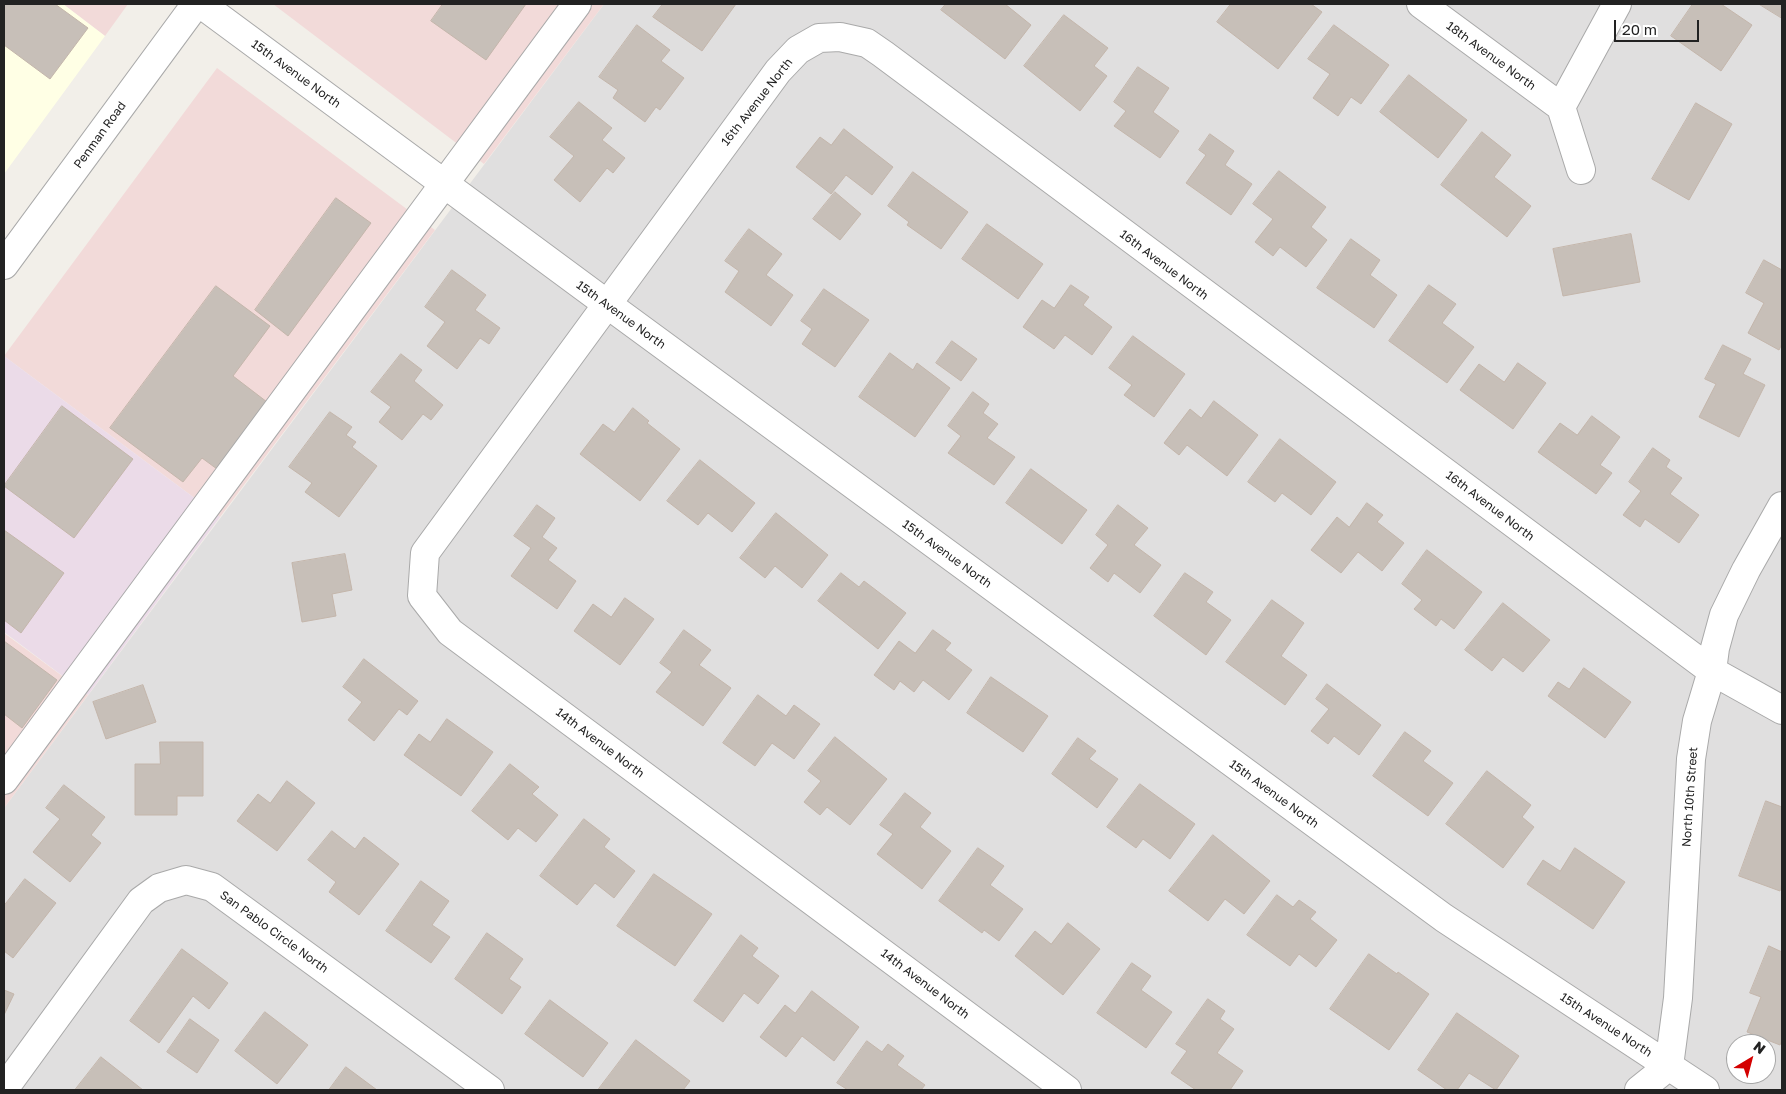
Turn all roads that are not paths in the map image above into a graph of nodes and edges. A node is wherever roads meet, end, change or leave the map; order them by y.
1 (196, 4) edge
2 (201, 4) edge
3 (577, 4) edge
4 (1421, 4) edge
5 (1616, 4) edge
6 (1561, 107) junction
7 (1581, 170) dead end
8 (444, 183) junction
9 (4, 266) edge
10 (606, 304) junction
11 (1782, 506) edge
12 (1712, 671) junction
13 (1782, 710) edge
14 (4, 780) edge
15 (1669, 1066) junction
16 (4, 1089) edge
17 (490, 1090) edge
18 (1067, 1090) edge
19 (1639, 1090) edge
20 (1705, 1090) edge

1 - 9 street, Penman Road
2 - 8 street, 15th Avenue North
3 - 8 street
4 - 6 street, 18th Avenue North
5 - 6 street
6 - 7 street
8 - 10 street, 15th Avenue North
8 - 14 street
10 - 12 street, 16th Avenue North
10 - 15 street, 15th Avenue North
10 - 18 street, 14th Avenue North
11 - 12 street, North 10th Street
12 - 13 street, 16th Avenue North
12 - 15 street, North 10th Street
15 - 19 street
15 - 20 street, 15th Avenue North
16 - 17 street, San Pablo Circle North

